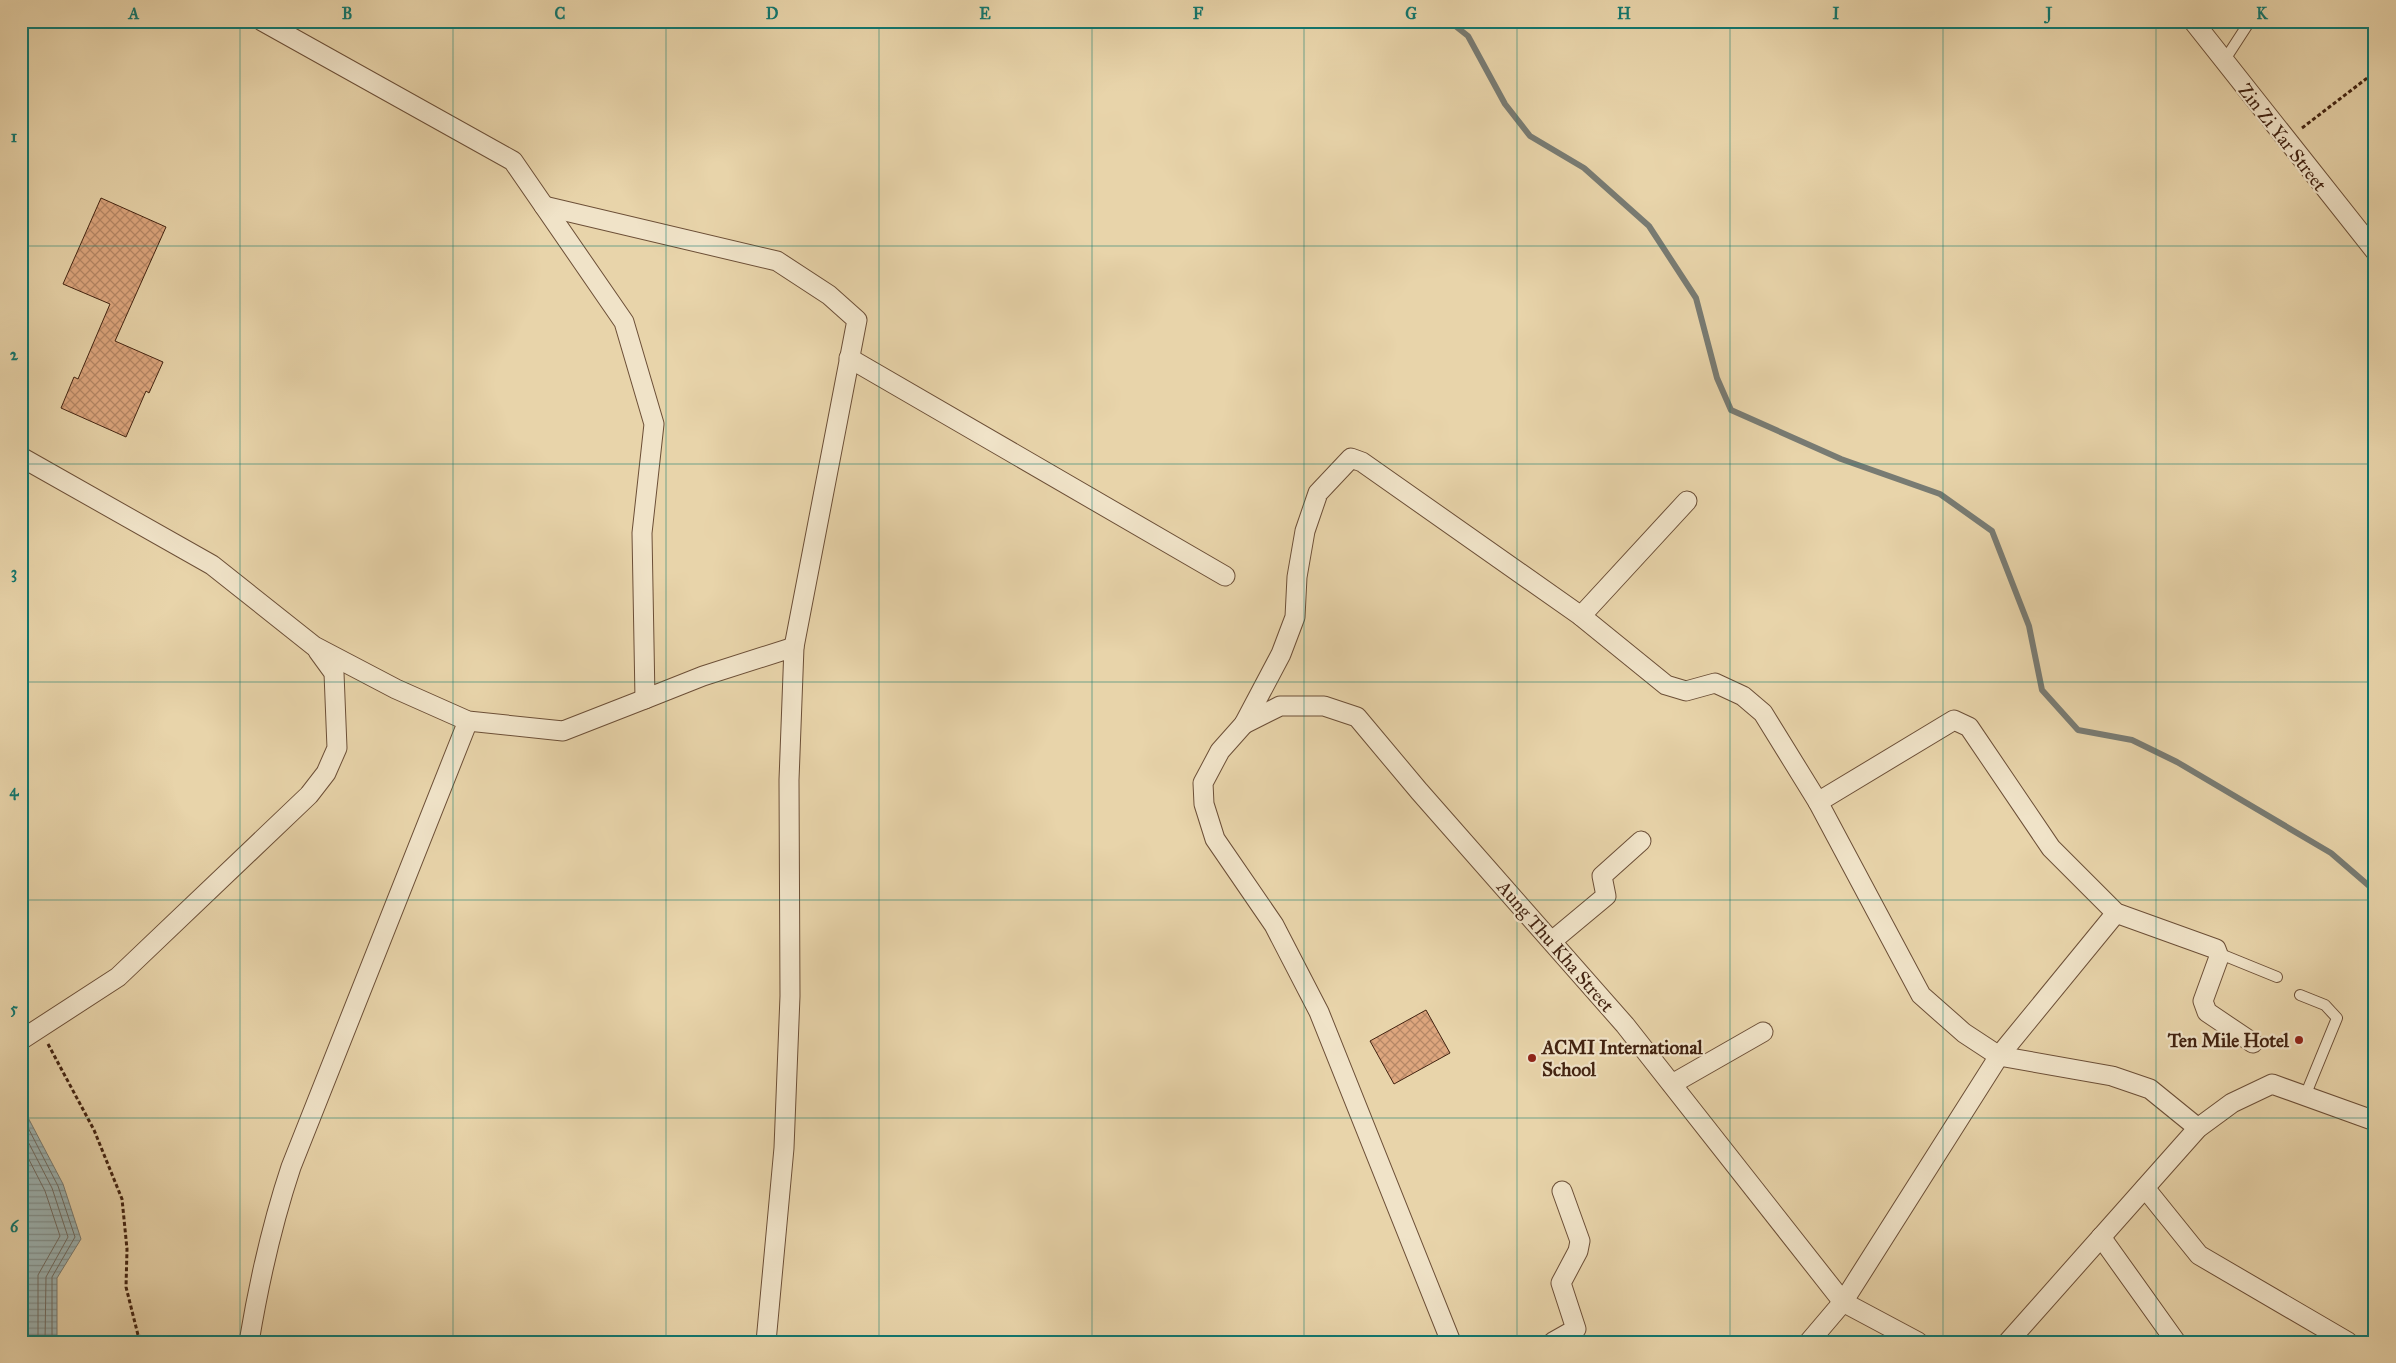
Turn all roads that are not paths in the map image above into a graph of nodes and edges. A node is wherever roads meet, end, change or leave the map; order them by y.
1 (262, 21) edge
2 (2194, 21) edge
3 (2250, 21) edge
4 (2224, 61) junction
5 (544, 206) junction
6 (2375, 251) edge
7 (849, 358) junction
8 (21, 457) edge
9 (1687, 501) dead end
10 (1225, 576) dead end
11 (1581, 616) junction
12 (314, 646) junction
13 (794, 647) junction
14 (645, 699) junction
15 (468, 721) junction
16 (1244, 724) junction
17 (1818, 802) junction
18 (1640, 840) dead end
19 (2116, 914) junction
20 (1552, 941) junction
21 (2218, 953) junction
22 (2277, 977) dead end
23 (2300, 995) dead end
24 (1763, 1032) dead end
25 (21, 1040) edge
26 (2252, 1043) dead end
27 (1999, 1056) junction
28 (1672, 1084) junction
29 (2305, 1096) junction
30 (2375, 1121) edge
31 (2198, 1128) junction
32 (2144, 1188) junction
33 (1562, 1191) dead end
34 (2101, 1237) junction
35 (1843, 1302) junction
36 (249, 1342) edge
37 (766, 1342) edge
38 (1451, 1342) edge
39 (1553, 1342) edge
40 (1808, 1342) edge
41 (1918, 1342) edge
42 (2008, 1342) edge
43 (2176, 1342) edge
44 (2348, 1342) edge

1 - 5 street
2 - 4 street, Zin Zi Yar Street
3 - 4 lane
4 - 6 street, Zin Zi Yar Street
5 - 7 street
5 - 14 street
7 - 10 street
7 - 13 street
8 - 12 street
9 - 11 street
11 - 16 street
11 - 17 street
12 - 15 street
12 - 25 street
13 - 14 street
13 - 37 street
14 - 15 street
15 - 36 street
16 - 20 street, Aung Thu Kha Street
16 - 38 street
17 - 19 street
17 - 27 street
18 - 20 street
19 - 21 street
19 - 27 street
20 - 28 street, Aung Thu Kha Street
21 - 22 lane
21 - 26 street
23 - 29 lane
24 - 28 street
27 - 31 street
27 - 35 street
28 - 35 street, Aung Thu Kha Street
29 - 30 street
29 - 31 street
31 - 32 street
32 - 34 street
32 - 44 street
33 - 39 street
34 - 42 street
34 - 43 street
35 - 40 street
35 - 41 street, Aung Thu Kha Street

